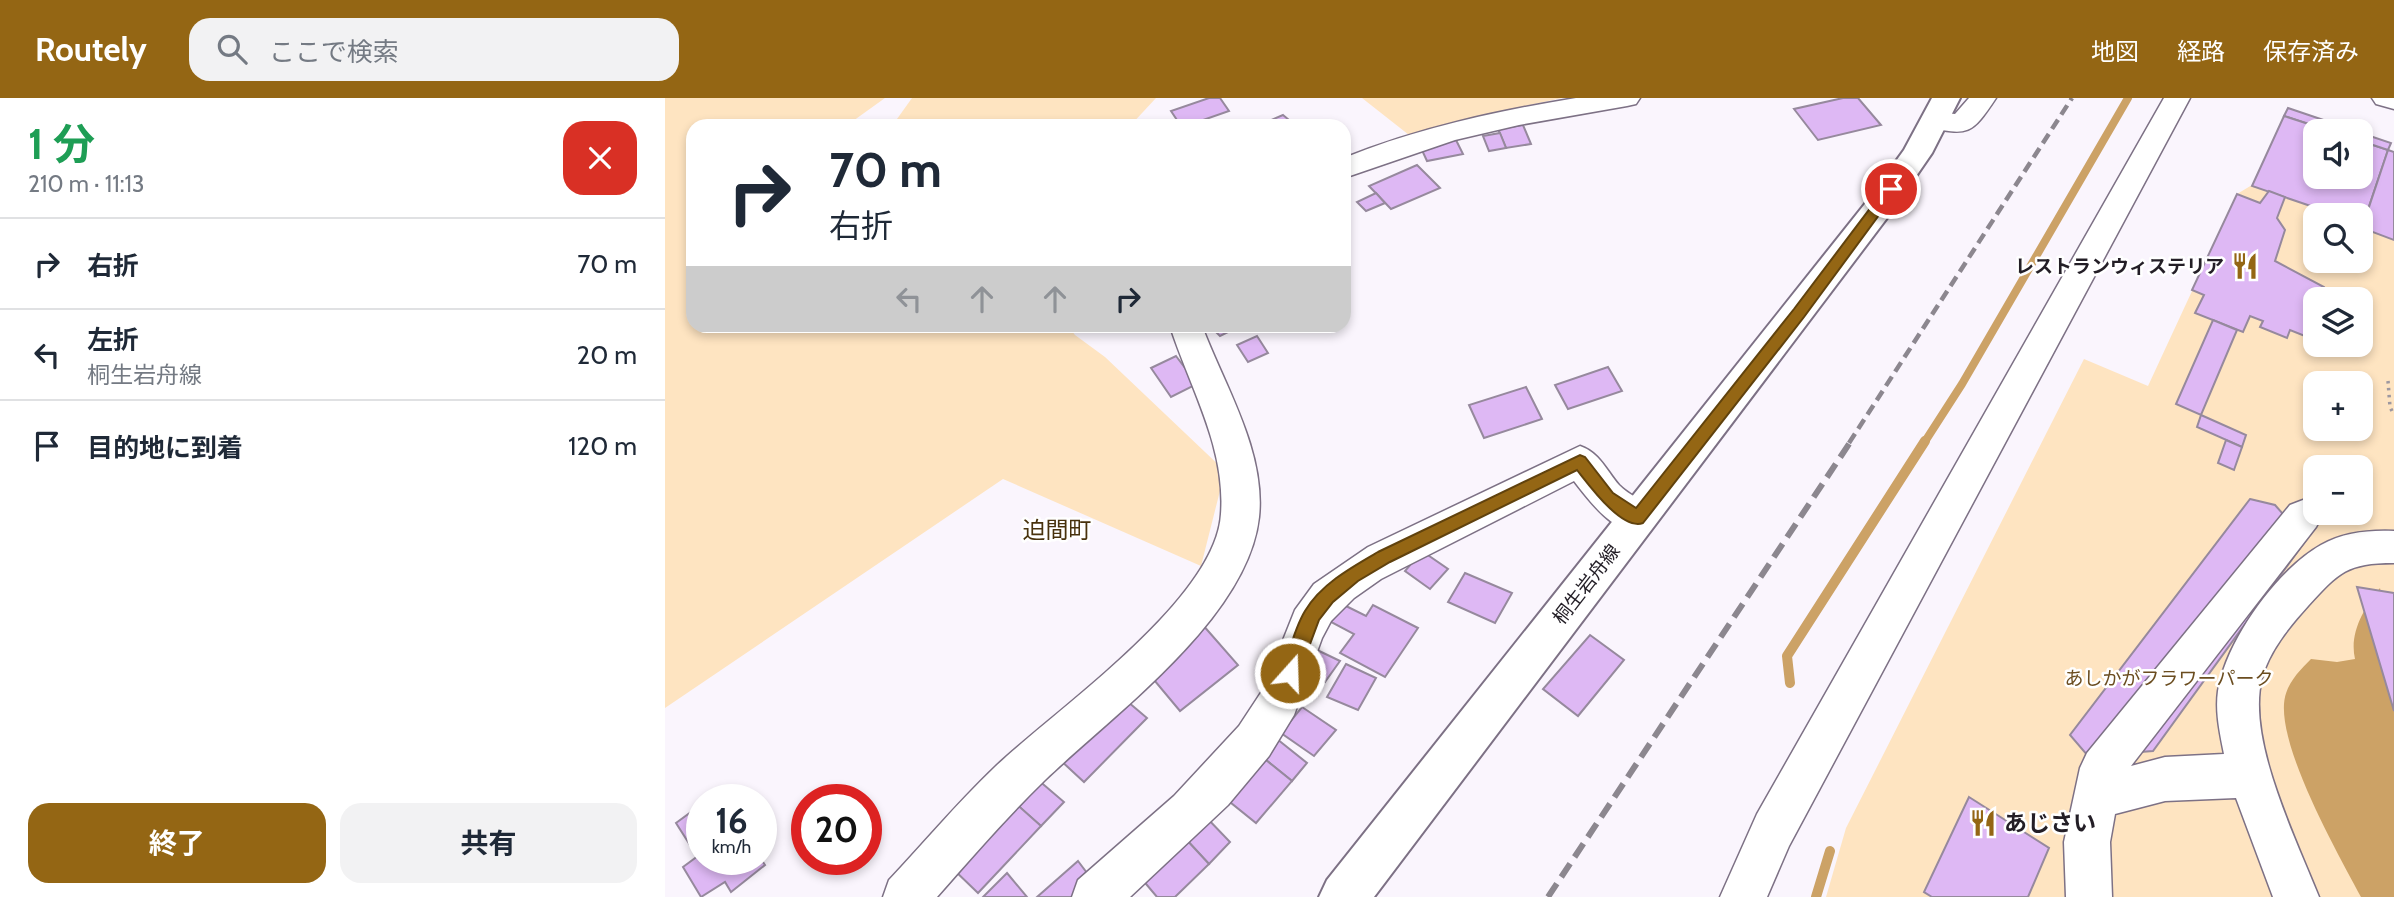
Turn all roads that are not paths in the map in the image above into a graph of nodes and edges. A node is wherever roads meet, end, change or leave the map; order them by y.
1 (1627, 98) edge
2 (1983, 98) edge
3 (2177, 98) edge
4 (2385, 98) edge
5 (2394, 101) edge
6 (1940, 109) edge
7 (1351, 166) edge
8 (1189, 333) edge
9 (1638, 518) junction
10 (2394, 547) edge
11 (2339, 553) junction
12 (2251, 775) junction
13 (2097, 797) junction
14 (907, 897) edge
15 (1095, 897) edge
16 (1344, 897) edge
17 (1742, 897) edge
18 (2089, 897) edge
19 (2296, 897) edge

1 - 7 street
2 - 6 street
3 - 17 street
4 - 5 street
6 - 9 main road, 桐生岩舟線
8 - 14 street
9 - 15 street
9 - 16 main road, 桐生岩舟線
10 - 11 street
11 - 12 street
11 - 13 street
12 - 13 street
12 - 19 street
13 - 18 street

